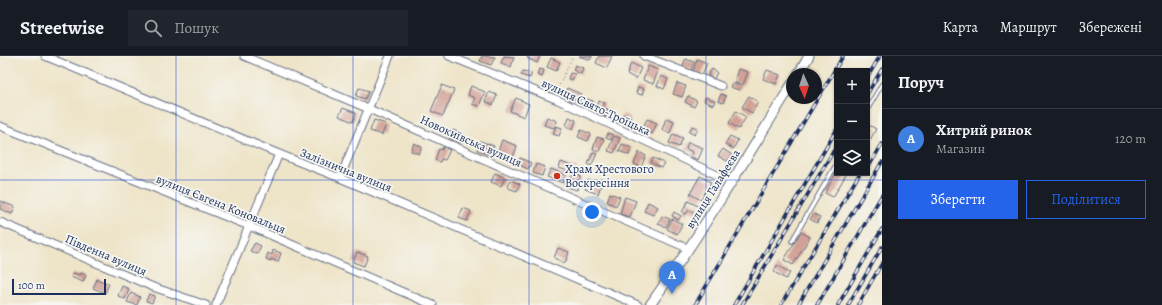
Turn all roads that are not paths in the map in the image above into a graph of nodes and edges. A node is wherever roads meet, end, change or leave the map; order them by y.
1 (45, 56) edge
2 (244, 56) edge
3 (390, 56) edge
4 (449, 56) edge
5 (644, 56) edge
6 (809, 56) edge
7 (663, 60) edge
8 (802, 68) edge
9 (882, 84) edge
10 (722, 86) dead end
11 (786, 94) edge
12 (870, 105) edge
13 (369, 108) junction
14 (0, 126) edge
15 (279, 154) junction
16 (834, 168) edge
17 (340, 178) junction
18 (732, 182) junction
19 (0, 222) edge
20 (249, 226) junction
21 (792, 241) dead end
22 (689, 249) junction
23 (206, 305) edge
24 (216, 305) edge
25 (433, 305) edge
26 (638, 305) edge
27 (650, 305) edge

1 - 15 street, Залізнична вулиця
2 - 13 street, Новокиївська вулиця
3 - 13 street
4 - 18 street, вулиця Свято-Троїцька
5 - 7 street
6 - 8 street
7 - 10 street
9 - 12 lane
11 - 18 street, вулиця Галафеєва
13 - 17 street
13 - 22 street, Новокиївська вулиця
14 - 20 street, вулиця Євгена Коновальця
15 - 17 street, Залізнична вулиця
15 - 20 street
16 - 21 lane
17 - 26 street, Залізнична вулиця
18 - 22 street, вулиця Галафеєва
19 - 23 street, Південна вулиця
20 - 24 street
20 - 25 street, вулиця Євгена Коновальця
22 - 27 street, вулиця Галафеєва

